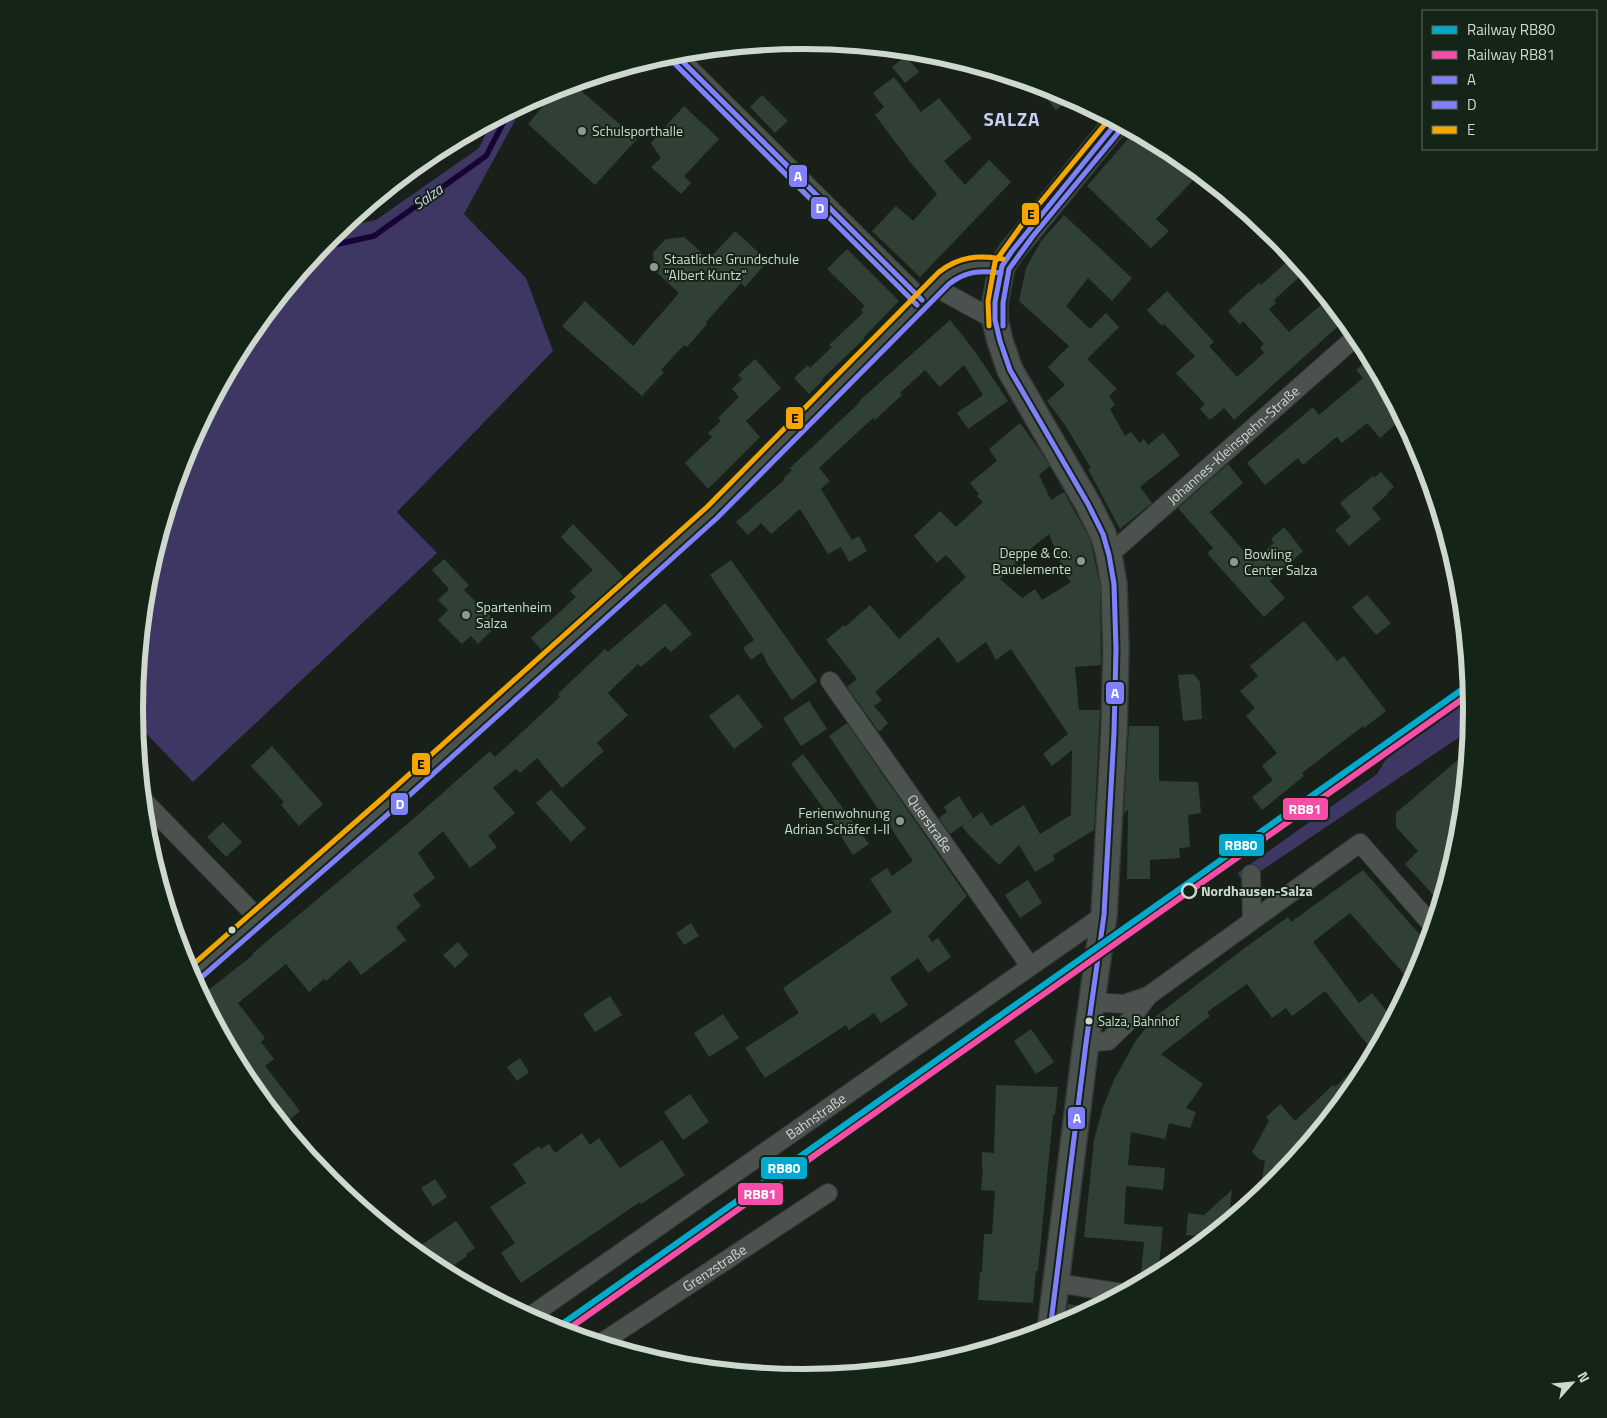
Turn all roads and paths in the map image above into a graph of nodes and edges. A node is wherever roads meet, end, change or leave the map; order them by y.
1 (681, 60) edge
2 (1114, 126) edge
3 (1002, 266) junction
4 (935, 287) junction
5 (922, 300) junction
6 (995, 320) junction
7 (1351, 341) edge
8 (1109, 554) junction
9 (830, 681) dead end
10 (151, 808) edge
11 (1251, 874) dead end
12 (1104, 915) junction
13 (258, 918) junction
14 (1252, 920) junction
15 (1429, 921) edge
16 (1030, 966) junction
17 (198, 970) edge
18 (1148, 996) junction
19 (1092, 1002) junction
20 (1086, 1043) junction
21 (828, 1192) dead end
22 (1056, 1283) junction
23 (1114, 1292) edge
24 (536, 1312) edge
25 (1051, 1321) edge
26 (606, 1339) edge

1 - 5 street
2 - 3 street
3 - 4 street
3 - 6 street
4 - 5 street
4 - 6 street
5 - 13 street
6 - 8 street
7 - 8 street, Johannes-Kleinspehn-Straße
8 - 12 street
9 - 16 street, Querstraße
10 - 13 street
11 - 14 street
12 - 16 street, Bahnstraße
12 - 19 street
13 - 17 street
14 - 15 street
14 - 18 street
16 - 24 street, Bahnstraße
18 - 19 street
18 - 20 street
19 - 20 street
20 - 22 street
21 - 26 street, Grenzstraße
22 - 23 street
22 - 25 street

